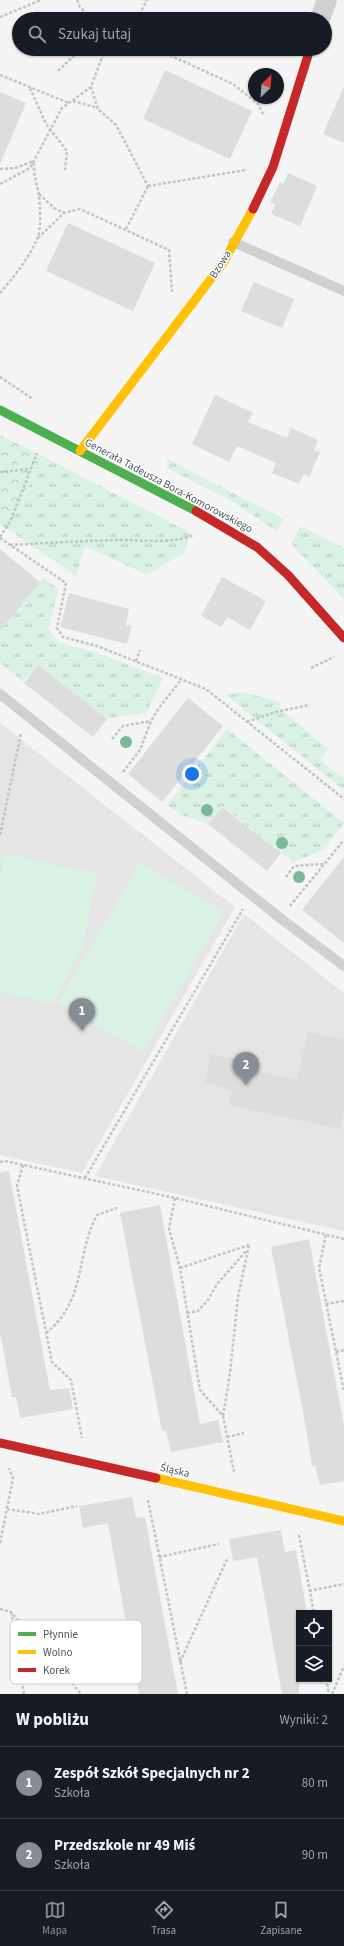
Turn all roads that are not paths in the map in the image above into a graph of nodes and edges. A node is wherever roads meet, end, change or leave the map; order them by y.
1 (326, 0) edge
2 (322, 12) edge
3 (308, 56) edge
4 (233, 242) junction
5 (344, 291) edge
6 (0, 410) edge
7 (80, 451) junction
8 (344, 638) edge
9 (0, 694) edge
10 (344, 966) edge
11 (0, 1443) edge
12 (344, 1520) edge

1 - 2 street
3 - 4 street, Bzowa
4 - 5 lane
4 - 7 street, Bzowa
6 - 7 street, Generała Tadeusza Bora-Komorowskiego
7 - 8 street, Generała Tadeusza Bora-Komorowskiego
9 - 10 lane
11 - 12 street, Śląska

